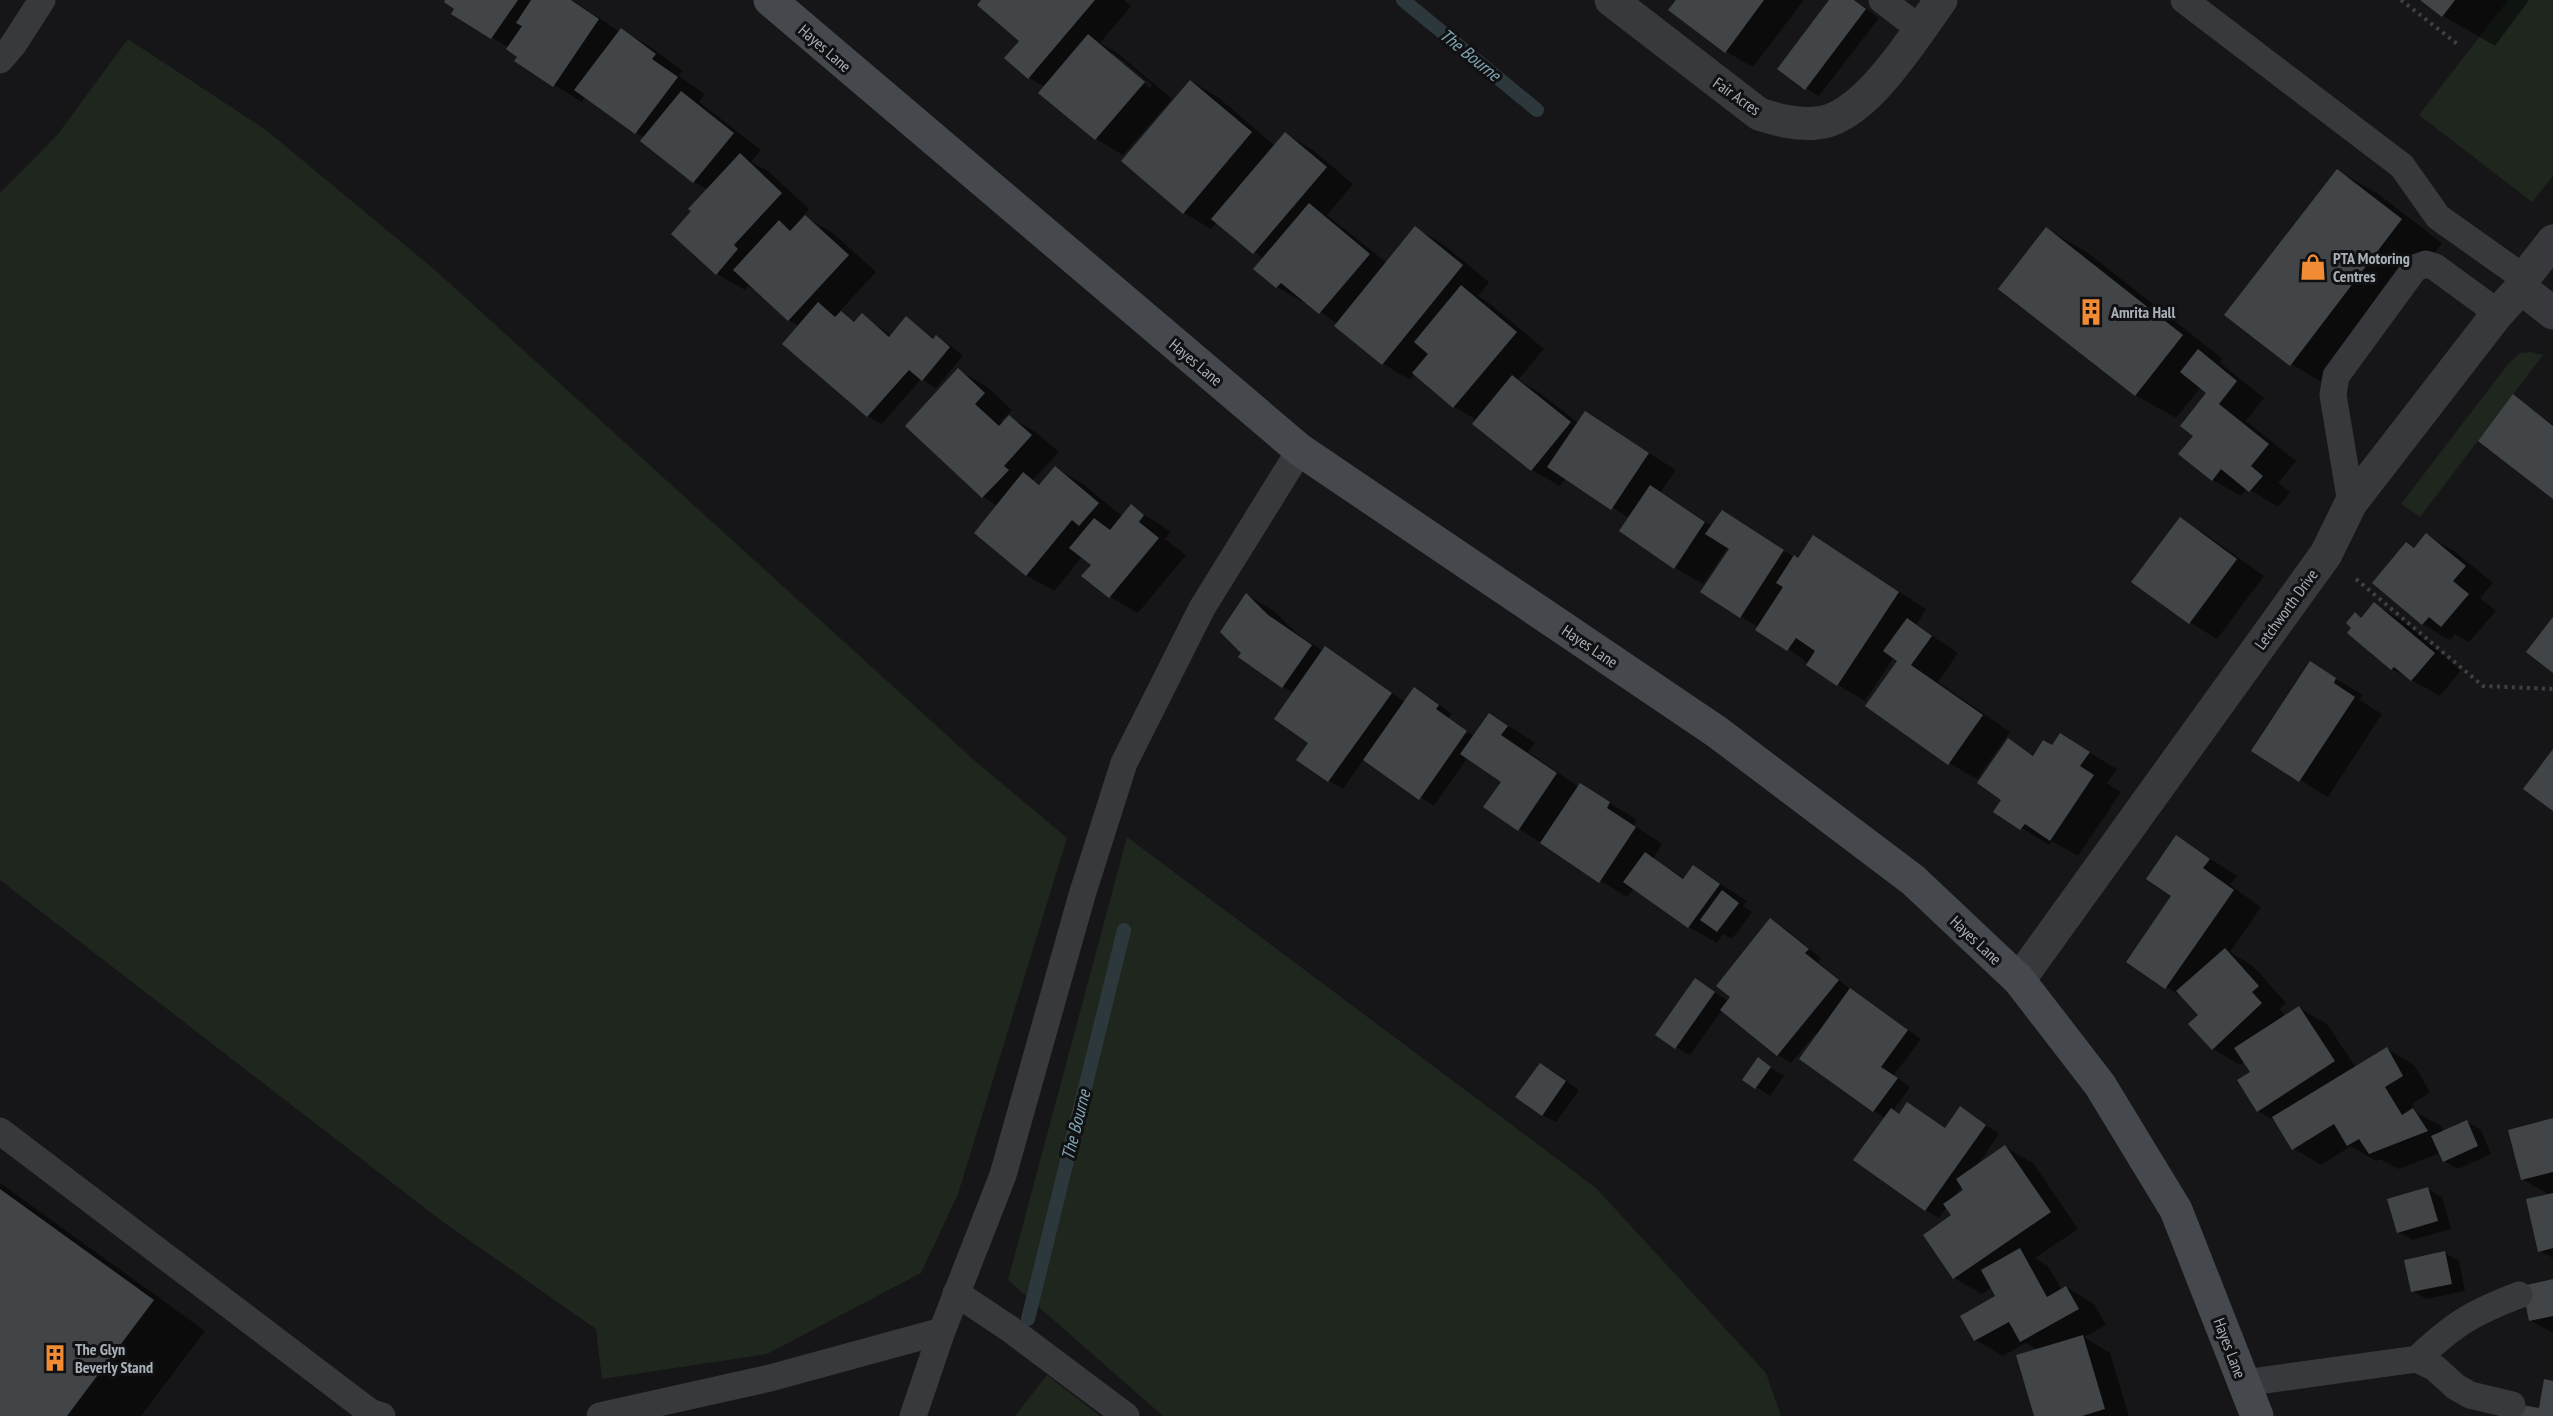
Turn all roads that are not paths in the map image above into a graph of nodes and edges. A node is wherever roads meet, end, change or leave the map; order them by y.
1 (42, 0) edge
2 (770, 0) edge
3 (1611, 0) edge
4 (1882, 0) edge
5 (1941, 0) edge
6 (2184, 0) edge
7 (1920, 29) junction
8 (0, 60) edge
9 (2553, 241) edge
10 (2523, 283) junction
11 (2498, 313) junction
12 (2553, 313) edge
13 (1300, 450) junction
14 (2350, 503) junction
15 (2019, 980) junction
16 (0, 1131) edge
17 (956, 1293) junction
18 (2519, 1295) dead end
19 (942, 1330) junction
20 (2417, 1359) junction
21 (2244, 1383) junction
22 (2512, 1405) dead end
23 (382, 1416) edge
24 (600, 1416) edge
25 (913, 1416) edge
26 (1125, 1416) edge
27 (2257, 1416) edge

1 - 8 lane
2 - 13 main road, Hayes Lane
3 - 7 street, Fair Acres
4 - 7 lane
5 - 7 street, Fair Acres
6 - 10 lane
9 - 10 street, Letchworth Drive
10 - 11 street, Letchworth Drive
10 - 12 street
11 - 14 street, Letchworth Drive
11 - 14 lane
13 - 15 main road, Hayes Lane
13 - 17 lane
14 - 15 street, Letchworth Drive
15 - 21 main road, Hayes Lane
16 - 23 lane
17 - 19 lane
17 - 26 lane
18 - 20 lane
19 - 24 lane
19 - 25 lane
20 - 21 lane
20 - 22 lane
21 - 27 main road, Hayes Lane

